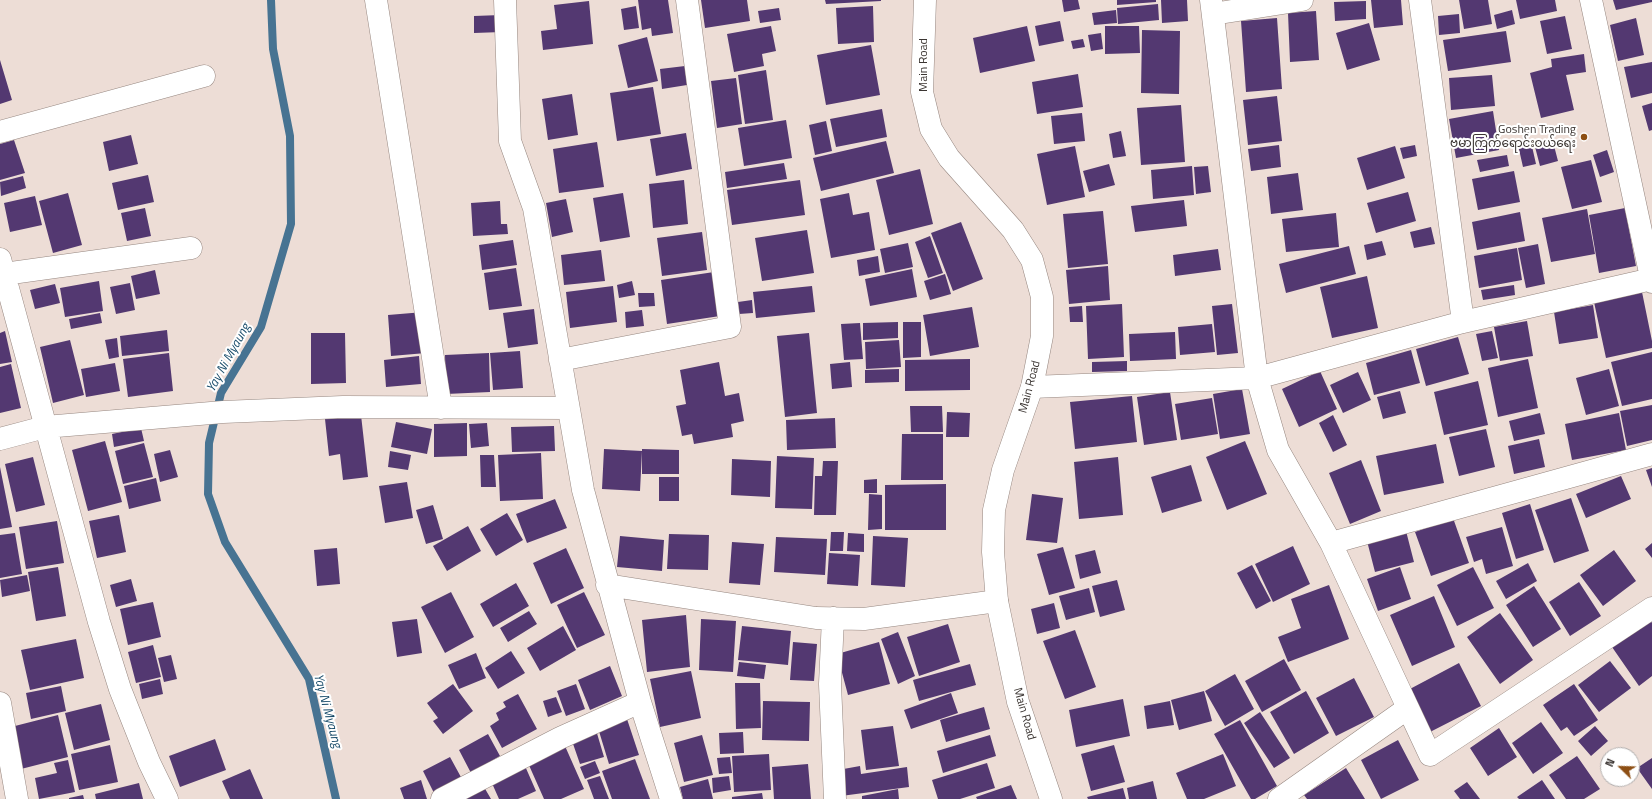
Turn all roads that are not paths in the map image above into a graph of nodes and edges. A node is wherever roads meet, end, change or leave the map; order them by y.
1 (376, 0) edge
2 (505, 0) edge
3 (687, 0) edge
4 (925, 0) edge
5 (1302, 0) edge
6 (1420, 0) edge
7 (1591, 0) edge
8 (1212, 7) edge
9 (204, 76) dead end
10 (0, 132) edge
11 (191, 248) dead end
12 (2, 267) edge
13 (1652, 280) edge
14 (1463, 322) junction
15 (560, 360) junction
16 (1257, 378) junction
17 (1032, 387) junction
18 (441, 408) junction
19 (568, 408) junction
20 (45, 427) junction
21 (0, 438) edge
22 (1652, 454) edge
23 (1331, 543) junction
24 (607, 585) junction
25 (998, 601) junction
26 (1652, 608) edge
27 (833, 618) junction
28 (640, 702) junction
29 (0, 703) edge
30 (1408, 708) junction
31 (17, 799) edge
32 (167, 799) edge
33 (442, 799) edge
34 (671, 799) edge
35 (835, 799) edge
36 (1051, 799) edge
37 (1279, 799) edge

1 - 18 street
2 - 15 street
3 - 15 street
4 - 17 street, Main Road
5 - 8 street
6 - 14 street
7 - 13 street
8 - 16 street
9 - 10 street
11 - 12 street
12 - 20 street
13 - 14 street
14 - 16 street
15 - 19 street
16 - 17 street
16 - 23 street
17 - 25 street, Main Road
18 - 19 street
18 - 20 street
19 - 24 street
20 - 21 street
20 - 32 street
22 - 23 street
23 - 30 street
24 - 27 street
24 - 28 street
25 - 27 street
25 - 36 street, Main Road
26 - 30 street
27 - 35 street
28 - 33 street
28 - 34 street
29 - 31 street
30 - 37 street

